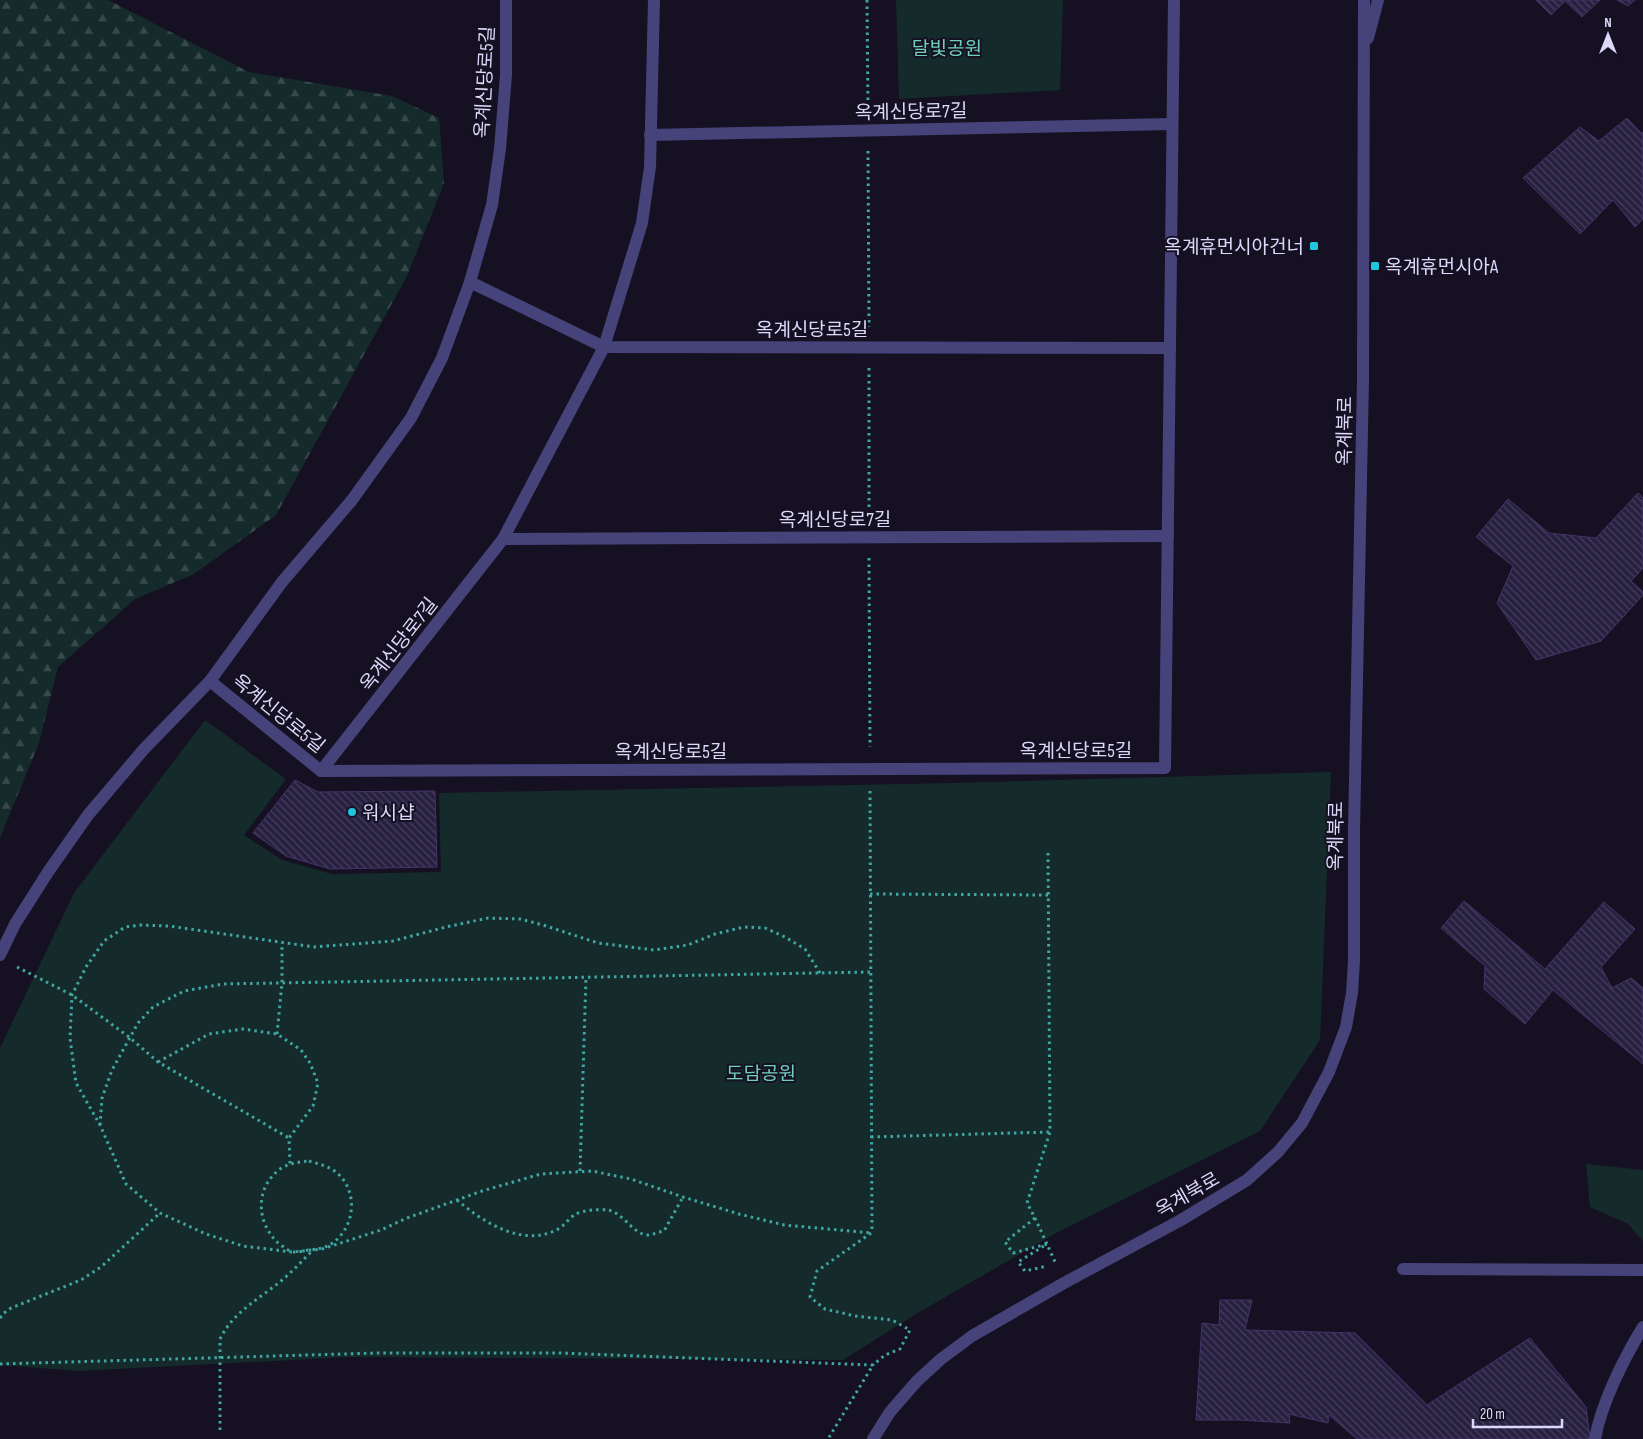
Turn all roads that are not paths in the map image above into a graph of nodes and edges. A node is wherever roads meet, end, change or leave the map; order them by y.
1 (506, 0) edge
2 (654, 0) edge
3 (1174, 0) edge
4 (1364, 0) edge
5 (1378, 0) edge
6 (1364, 54) junction
7 (1172, 124) junction
8 (650, 135) junction
9 (470, 282) junction
10 (604, 347) junction
11 (1170, 348) junction
12 (1168, 536) junction
13 (503, 539) junction
14 (210, 681) junction
15 (321, 771) junction
16 (0, 955) edge
17 (1403, 1269) dead end
18 (1643, 1270) edge
19 (1643, 1327) edge
20 (872, 1439) edge
21 (1595, 1439) edge

1 - 9 street, 옥계신당로5길
2 - 8 street, 옥계신당로7길
3 - 7 street
4 - 6 street, 옥계북로
5 - 6 street
6 - 20 street, 옥계북로
7 - 8 street, 옥계신당로7길
7 - 11 street
8 - 10 street, 옥계신당로7길
9 - 10 street, 옥계신당로5길
9 - 14 street, 옥계신당로5길
10 - 11 street, 옥계신당로5길
10 - 13 street, 옥계신당로7길
11 - 12 street
12 - 13 street, 옥계신당로7길
12 - 15 street, 옥계신당로5길
13 - 15 street, 옥계신당로7길
14 - 15 street, 옥계신당로5길
14 - 16 street, 옥계신당로5길
17 - 18 street
19 - 21 street

